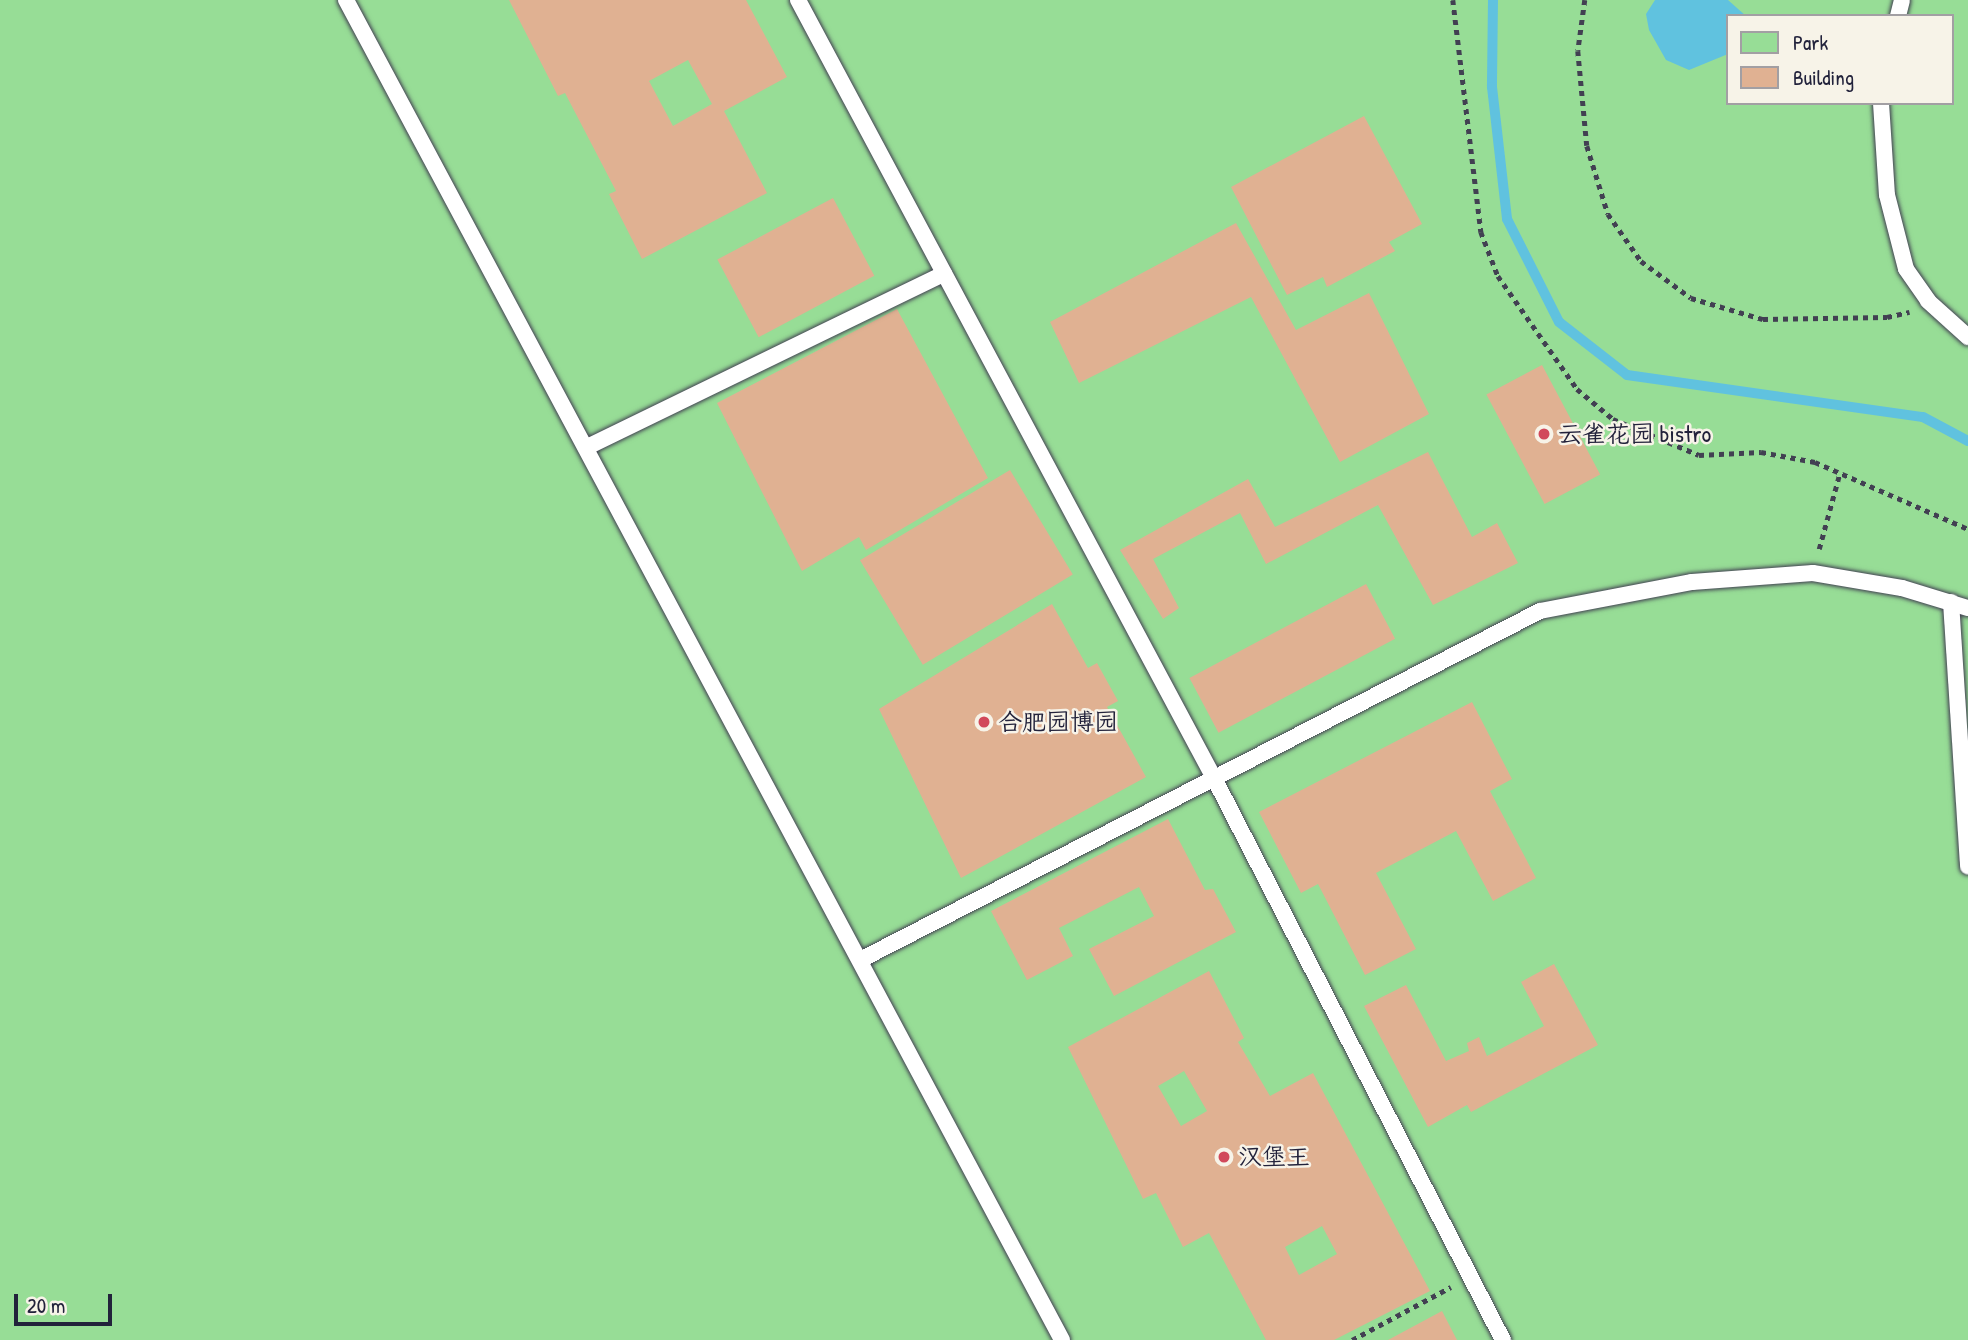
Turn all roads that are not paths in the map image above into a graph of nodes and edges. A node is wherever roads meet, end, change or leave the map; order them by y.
1 (346, 0) edge
2 (798, 0) edge
3 (1881, 105) edge
4 (944, 274) junction
5 (1968, 337) edge
6 (587, 447) junction
7 (1951, 602) junction
8 (1968, 608) edge
9 (1214, 778) junction
10 (1968, 866) edge
11 (862, 958) junction
12 (1062, 1340) edge
13 (1503, 1340) edge

1 - 6 lane
2 - 4 lane
3 - 5 lane
4 - 6 lane
4 - 9 lane
6 - 11 lane
7 - 8 lane
7 - 9 lane
7 - 10 lane
9 - 11 lane
9 - 13 lane
11 - 12 lane

